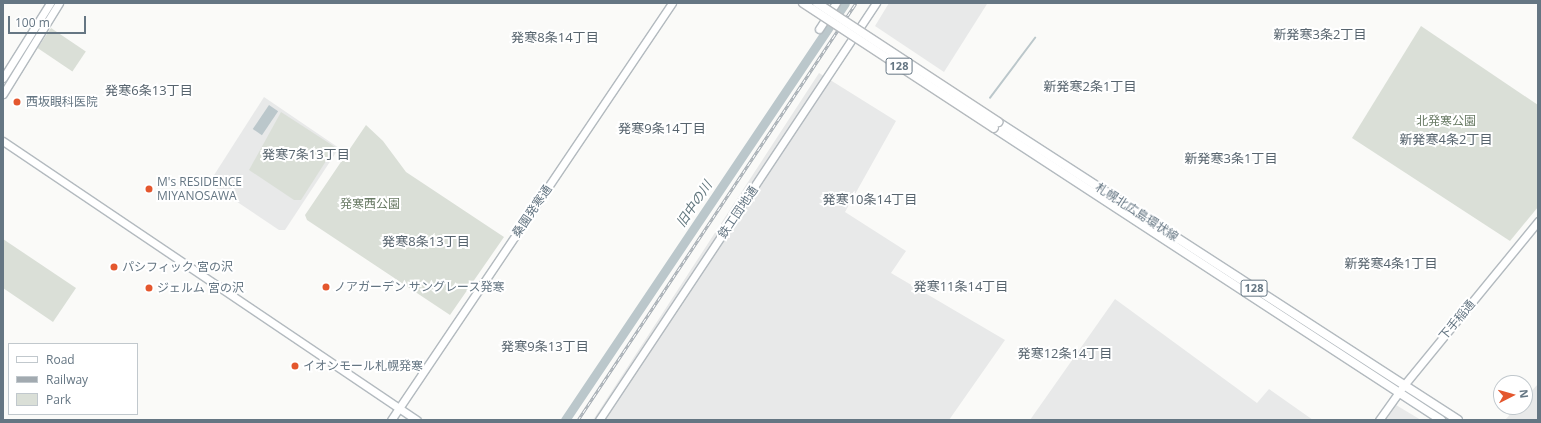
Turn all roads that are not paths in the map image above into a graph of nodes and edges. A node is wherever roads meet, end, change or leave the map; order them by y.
1 (50, 3) edge
2 (59, 3) edge
3 (672, 3) edge
4 (803, 3) edge
5 (818, 3) edge
6 (836, 3) edge
7 (876, 3) edge
8 (819, 29) dead end
9 (3, 78) edge
10 (3, 94) edge
11 (996, 125) junction
12 (3, 141) edge
13 (1538, 221) edge
14 (1404, 385) junction
15 (1398, 392) junction
16 (399, 408) junction
17 (391, 420) edge
18 (417, 420) edge
19 (599, 420) edge
20 (1379, 420) edge
21 (1441, 420) edge
22 (1458, 420) edge

1 - 9 street
2 - 10 street
3 - 16 street, 桑園発寒通
4 - 11 main road, 札幌北広島環状線 / 128, bridge
5 - 11 main road, 札幌北広島環状線 / 128, bridge
6 - 8 street
7 - 19 street, 鉄工団地通
11 - 14 main road, 札幌北広島環状線 / 128
11 - 15 main road, 札幌北広島環状線 / 128
12 - 16 street
13 - 14 street, 下手稲通
14 - 15 street, 下手稲通
14 - 22 main road, 札幌北広島環状線 / 128
15 - 20 street, 下手稲通
15 - 21 main road, 札幌北広島環状線 / 128
16 - 17 street, 桑園発寒通
16 - 18 street

